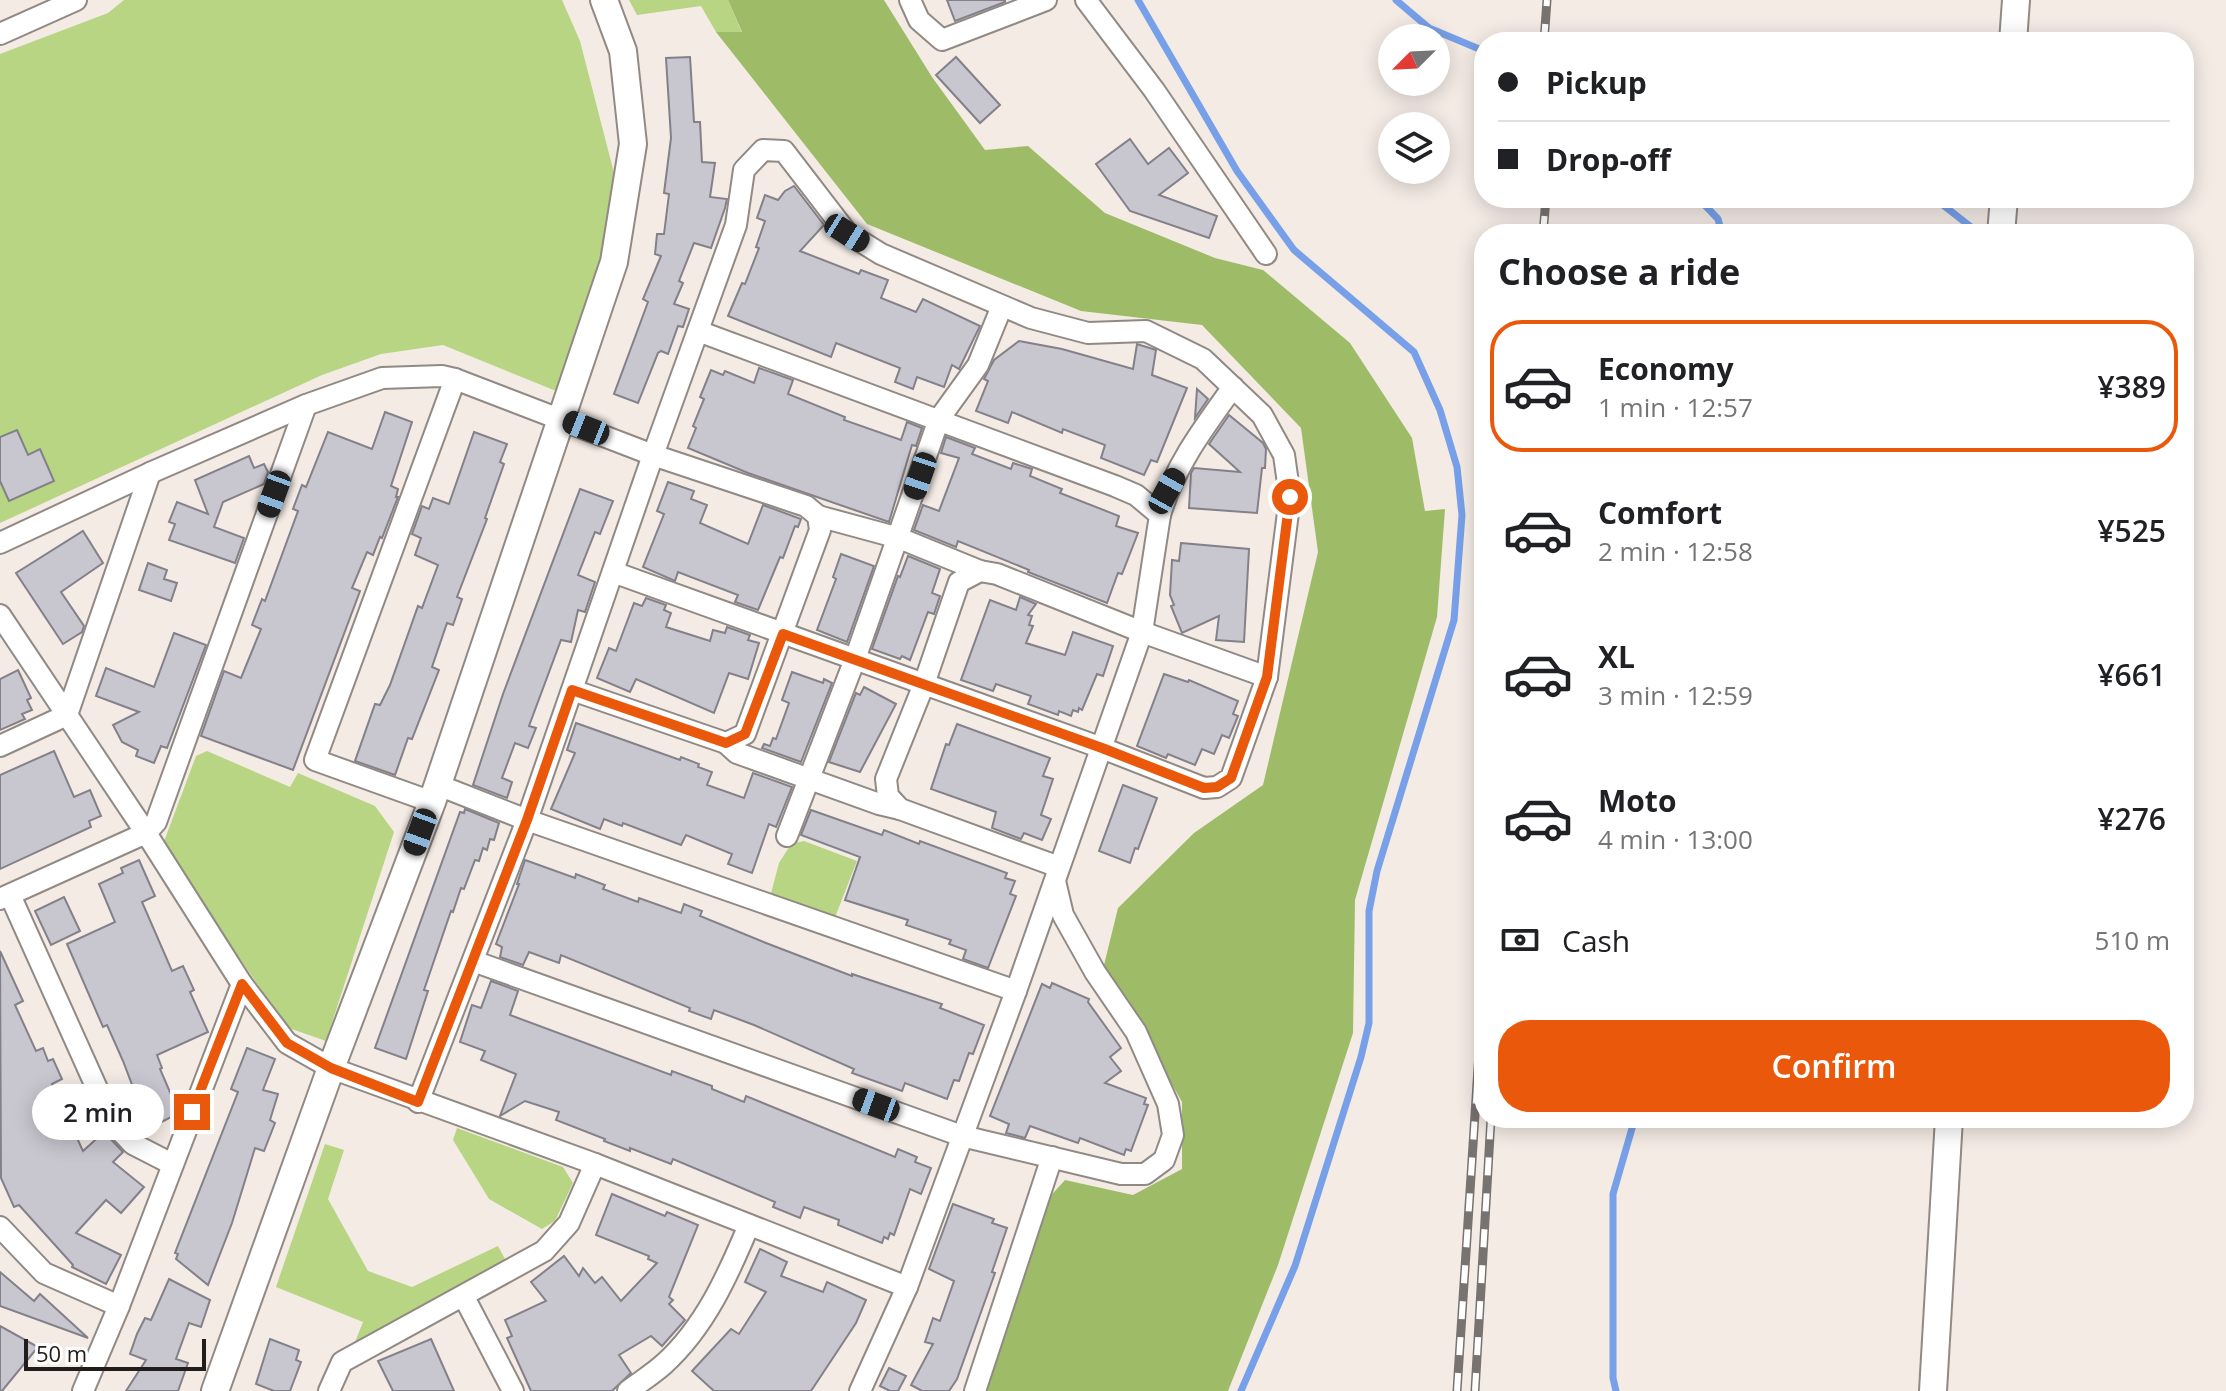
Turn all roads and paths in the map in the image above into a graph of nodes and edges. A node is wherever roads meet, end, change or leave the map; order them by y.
1 (76, 0) edge
2 (604, 0) edge
3 (910, 0) edge
4 (1046, 0) edge
5 (1086, 0) edge
6 (2016, 0) edge
7 (2014, 32) edge
8 (0, 34) edge
9 (1266, 254) dead end
10 (1002, 306) junction
11 (698, 331) junction
12 (455, 379) junction
13 (1233, 387) junction
14 (306, 405) junction
15 (563, 419) junction
16 (939, 419) junction
17 (653, 455) junction
18 (150, 473) junction
19 (1160, 515) junction
20 (818, 516) junction
21 (899, 538) junction
22 (0, 543) edge
23 (980, 571) junction
24 (613, 572) junction
25 (0, 615) edge
26 (1142, 632) junction
27 (783, 634) junction
28 (855, 659) junction
29 (1267, 677) junction
30 (924, 684) junction
31 (572, 690) junction
32 (67, 715) junction
33 (726, 743) junction
34 (0, 746) edge
35 (1102, 748) junction
36 (809, 779) junction
37 (435, 794) junction
38 (900, 809) junction
39 (527, 820) junction
40 (146, 833) junction
41 (787, 836) dead end
42 (1057, 874) junction
43 (5, 897) edge
44 (473, 961) junction
45 (242, 984) junction
46 (1016, 991) junction
47 (331, 1068) junction
48 (418, 1102) junction
49 (1948, 1128) edge
50 (962, 1136) junction
51 (1052, 1157) junction
52 (172, 1164) junction
53 (595, 1164) junction
54 (749, 1225) junction
55 (0, 1227) edge
56 (907, 1287) junction
57 (464, 1297) junction
58 (119, 1306) junction
59 (83, 1391) edge
60 (215, 1391) edge
61 (329, 1391) edge
62 (513, 1391) edge
63 (628, 1391) edge
64 (860, 1391) edge
65 (975, 1391) edge
66 (1933, 1391) edge

1 - 8 street
2 - 15 street
3 - 4 street
5 - 9 street
6 - 7 street
10 - 11 street
10 - 13 street
10 - 16 street
11 - 16 street
11 - 17 street
12 - 14 street
12 - 15 street
12 - 37 street
13 - 19 street
13 - 29 street
14 - 18 street
14 - 40 street
15 - 17 street
15 - 37 street
16 - 19 street
16 - 21 street
17 - 20 street
17 - 24 street
18 - 22 street
18 - 32 street
19 - 26 street
20 - 21 street
20 - 27 street
21 - 23 street
21 - 28 street
23 - 26 street
23 - 30 street
24 - 27 street
24 - 31 street
25 - 32 street
26 - 29 street
26 - 35 street
27 - 28 street
27 - 33 street
28 - 30 street
28 - 36 street
29 - 35 street
30 - 35 street
30 - 38 street
31 - 33 street
31 - 39 street
32 - 34 street
32 - 40 street
33 - 36 street
35 - 42 street
36 - 38 street
36 - 41 street
37 - 39 street
37 - 47 street
38 - 42 street
39 - 44 street
39 - 46 street
40 - 43 street
40 - 45 street
42 - 46 street
42 - 51 street
43 - 52 street
44 - 48 street
44 - 50 street
45 - 47 street
45 - 52 street
46 - 50 street
47 - 48 street
47 - 60 street
48 - 53 street
49 - 66 street
50 - 51 street
50 - 56 street
51 - 65 street
52 - 58 street
53 - 54 street
53 - 57 street
54 - 56 street
54 - 63 street
55 - 58 street
56 - 64 street
57 - 61 street
57 - 62 street
58 - 59 street

